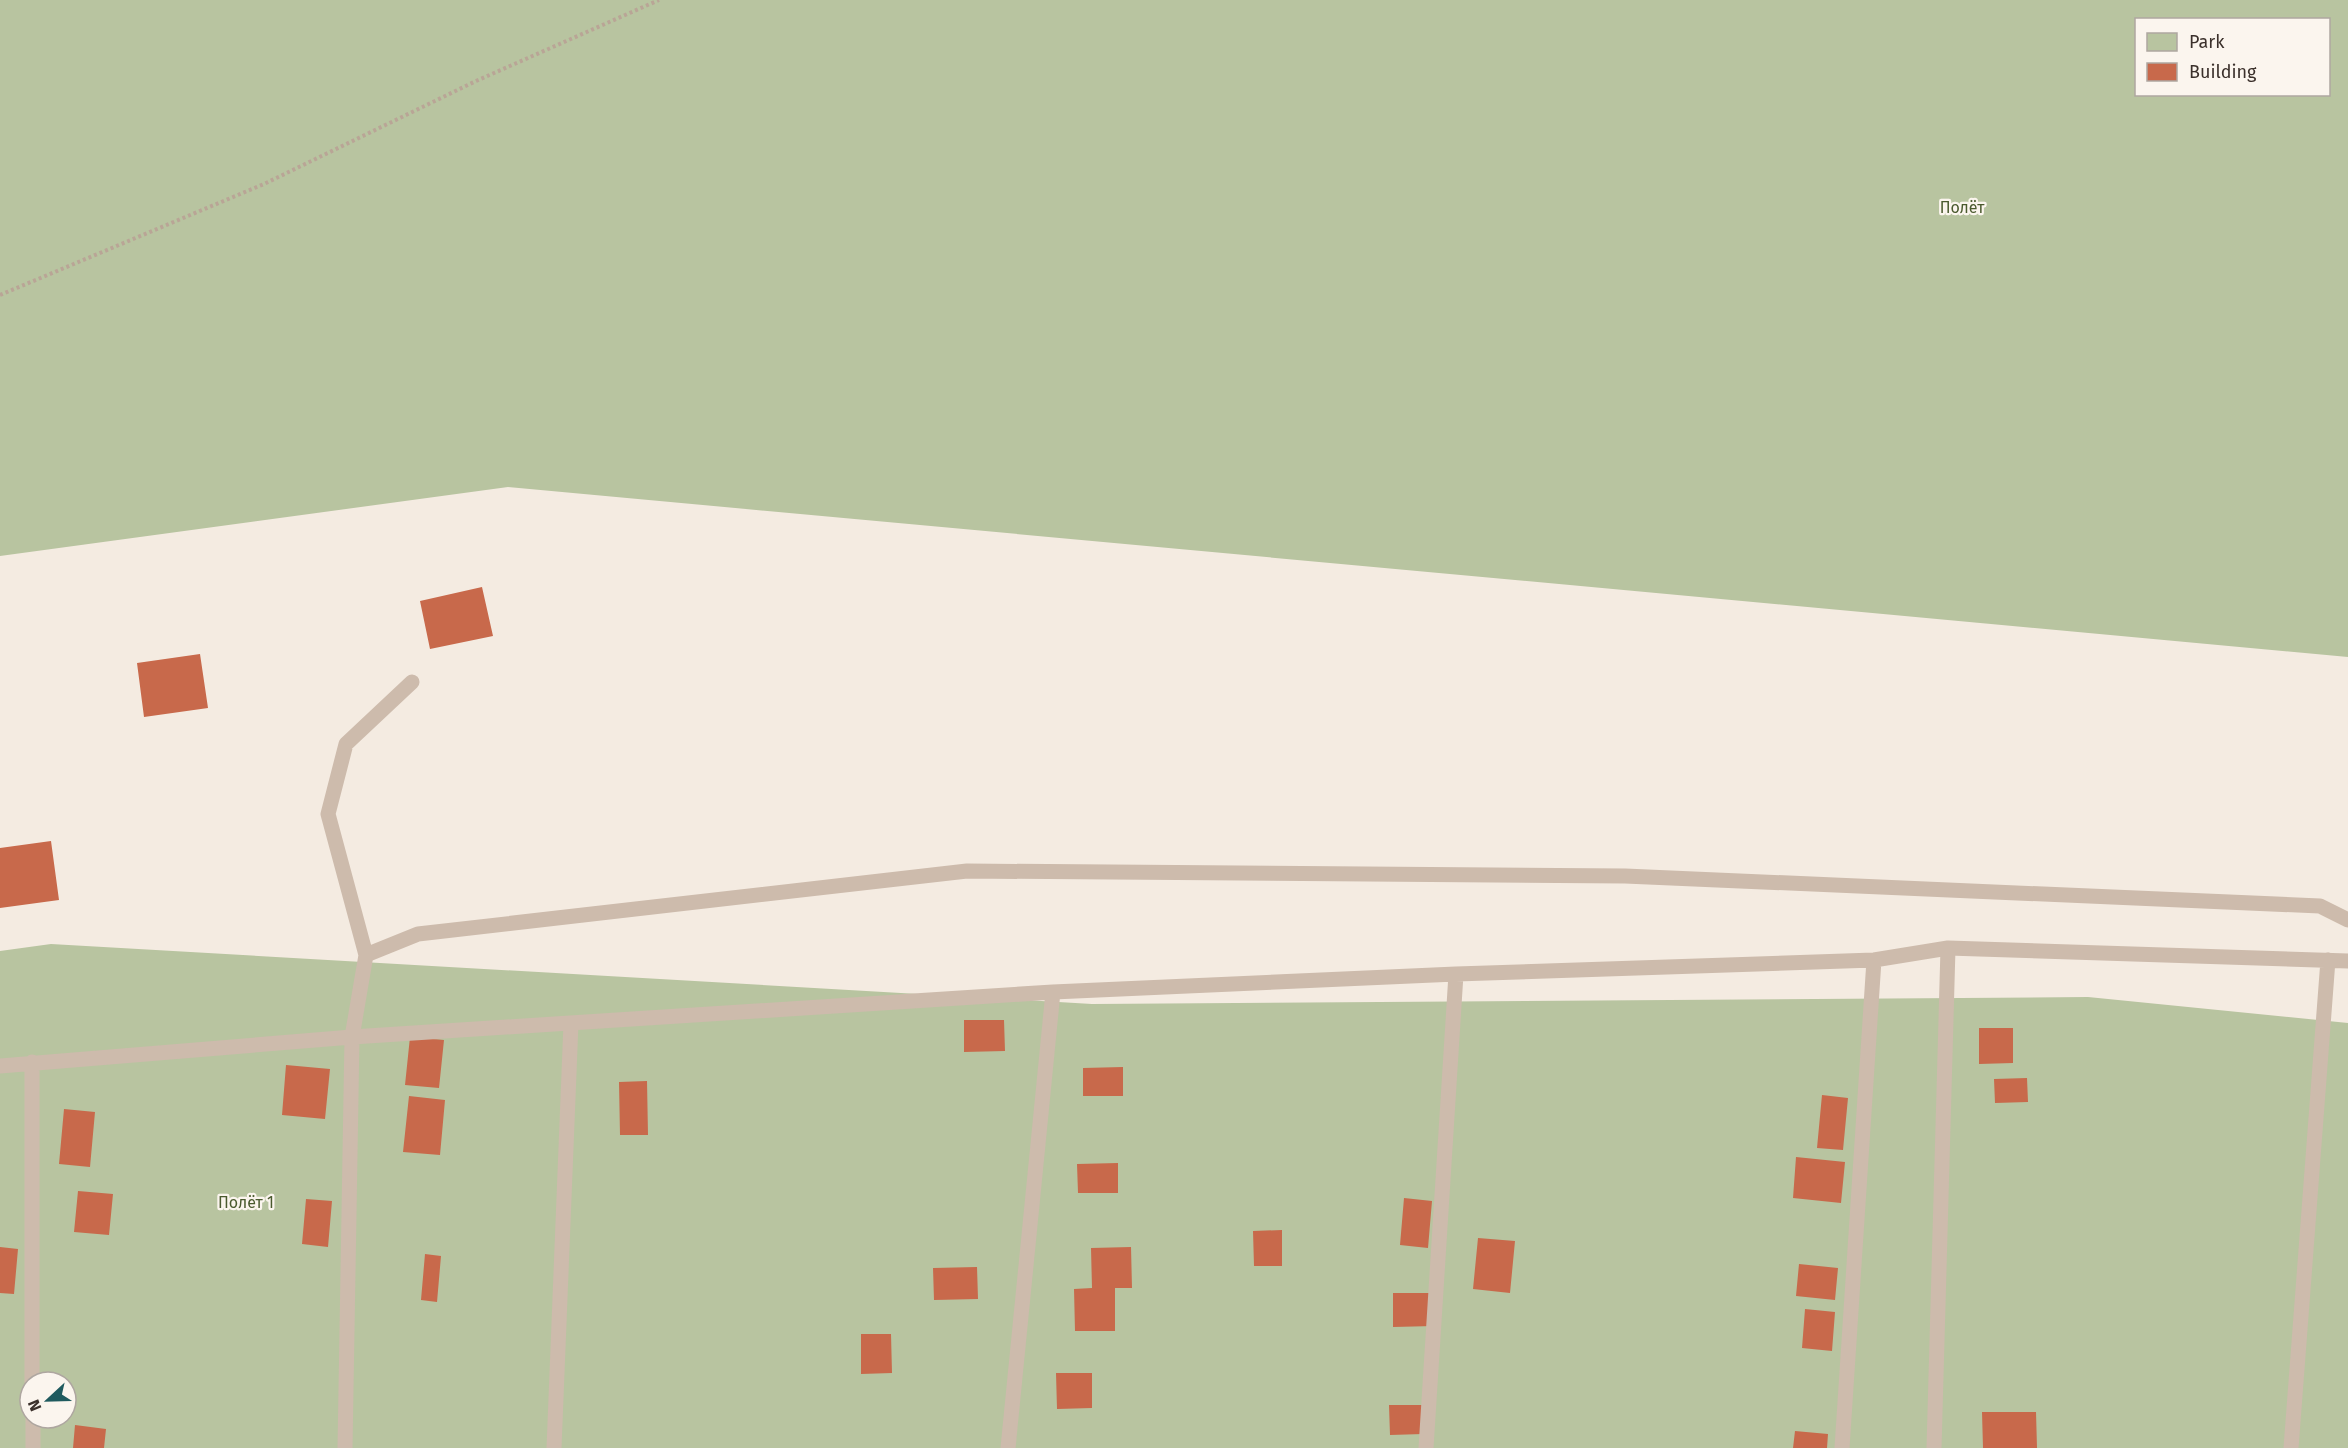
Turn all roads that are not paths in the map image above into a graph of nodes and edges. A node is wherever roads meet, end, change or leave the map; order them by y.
1 (412, 682) dead end
2 (2348, 920) edge
3 (1948, 948) junction
4 (366, 955) junction
5 (1875, 960) junction
6 (2328, 960) junction
7 (2348, 961) edge
8 (1456, 974) junction
9 (1053, 992) junction
10 (571, 1023) junction
11 (352, 1037) junction
12 (32, 1062) junction
13 (0, 1066) edge
14 (33, 1370) edge
15 (33, 1430) edge
16 (33, 1448) edge
17 (345, 1448) edge
18 (554, 1448) edge
19 (1008, 1448) edge
20 (1425, 1448) edge
21 (1842, 1448) edge
22 (1934, 1448) edge
23 (2291, 1448) edge

1 - 4 lane
2 - 4 lane
3 - 5 lane
3 - 6 lane
3 - 22 lane
4 - 11 lane
5 - 8 lane
5 - 21 lane
6 - 7 lane
6 - 23 lane
8 - 9 lane
8 - 20 lane
9 - 10 lane
9 - 19 lane
10 - 11 lane
10 - 18 lane
11 - 12 lane
11 - 17 lane
12 - 13 lane
12 - 14 lane
15 - 16 lane

